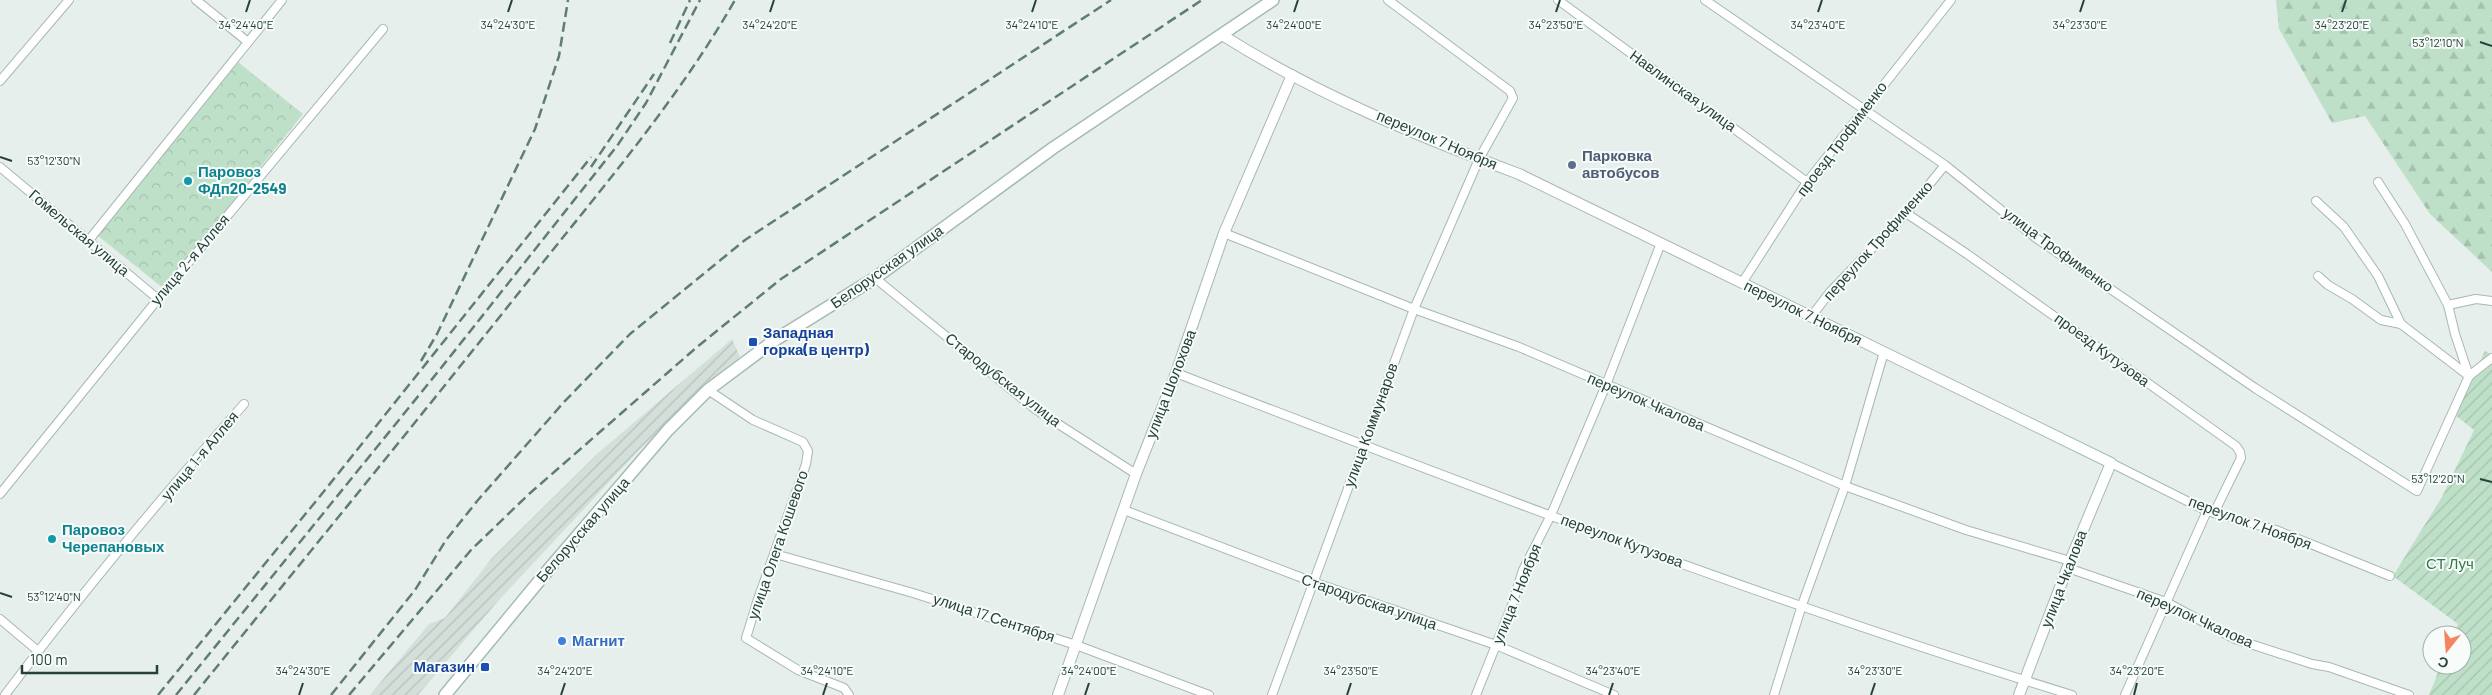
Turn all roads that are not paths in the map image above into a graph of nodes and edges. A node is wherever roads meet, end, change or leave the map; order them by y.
1 (69, 0) edge
2 (196, 0) edge
3 (282, 0) edge
4 (1273, 0) edge
5 (1388, 0) edge
6 (1558, 0) edge
7 (1704, 0) edge
8 (1951, 0) edge
9 (383, 29) dead end
10 (1222, 35) junction
11 (248, 42) junction
12 (1292, 75) junction
13 (0, 81) edge
14 (1863, 110) junction
15 (1479, 159) junction
16 (1945, 165) junction
17 (0, 167) edge
18 (1807, 182) junction
19 (2378, 182) dead end
20 (2316, 201) dead end
21 (1906, 213) junction
22 (1224, 234) junction
23 (89, 240) junction
24 (1661, 243) junction
25 (2318, 276) dead end
26 (875, 278) junction
27 (1742, 283) junction
28 (158, 299) junction
29 (2492, 301) edge
30 (2448, 305) junction
31 (1414, 309) junction
32 (1811, 317) junction
33 (2401, 324) junction
34 (1884, 352) junction
35 (2492, 358) edge
36 (1176, 372) junction
37 (2469, 376) junction
38 (1606, 385) junction
39 (708, 390) junction
40 (244, 404) dead end
41 (1363, 445) junction
42 (2111, 463) junction
43 (1136, 474) junction
44 (1846, 486) junction
45 (0, 494) edge
46 (1124, 510) junction
47 (2211, 512) junction
48 (1551, 516) junction
49 (775, 554) junction
50 (2069, 565) junction
51 (2390, 576) dead end
52 (1313, 582) junction
53 (2166, 602) junction
54 (1802, 605) junction
55 (0, 620) edge
56 (1076, 645) junction
57 (1496, 645) junction
58 (38, 651) junction
59 (2025, 680) junction
60 (5, 695) edge
61 (445, 695) edge
62 (849, 695) edge
63 (1058, 695) edge
64 (1209, 695) edge
65 (1272, 695) edge
66 (1476, 695) edge
67 (1614, 695) edge
68 (1774, 695) edge
69 (2020, 695) edge
70 (2072, 695) edge
71 (2125, 695) edge
72 (2409, 695) edge

1 - 13 street
2 - 11 street
3 - 11 street
4 - 10 main road, Белорусская улица
5 - 15 street, улица Коммунаров
6 - 18 street, Навлинская улица
7 - 14 street, улица Трофименко
8 - 14 street, проезд Трофименко
9 - 28 street, улица 2-я Аллея
10 - 12 street, переулок 7 Ноября
10 - 26 main road, Белорусская улица
11 - 23 street
12 - 15 street, переулок 7 Ноября
12 - 22 street, улица Шолохова
14 - 16 street, улица Трофименко
14 - 18 street, проезд Трофименко
15 - 24 street, переулок 7 Ноября
15 - 31 street, улица Коммунаров
16 - 21 street, переулок Трофименко
16 - 37 street, улица Трофименко
17 - 23 street, Гомельская улица
18 - 27 street, проезд Трофименко
19 - 30 street
20 - 33 street
21 - 32 street, переулок Трофименко
21 - 47 street, проезд Кутузова
22 - 31 street, переулок Чкалова
22 - 36 street, улица Шолохова
23 - 28 street, Гомельская улица
24 - 27 street, переулок 7 Ноября
24 - 38 street, улица 7 Ноября
25 - 33 street
26 - 39 main road, Белорусская улица
26 - 43 street, Стародубская улица
27 - 32 street, переулок 7 Ноября
28 - 45 street, улица 2-я Аллея
29 - 30 street
30 - 37 street
31 - 38 street, переулок Чкалова
31 - 41 street, улица Коммунаров
32 - 34 street, переулок 7 Ноября
33 - 37 street
34 - 42 street, переулок 7 Ноября
34 - 44 street
35 - 37 street
36 - 41 street, переулок Кутузова
36 - 43 street, улица Шолохова
38 - 44 street, переулок Чкалова
38 - 48 street, улица 7 Ноября
39 - 49 street, улица Олега Кошевого
39 - 61 main road, Белорусская улица
40 - 58 street, улица 1-я Аллея
41 - 48 street, переулок Кутузова
41 - 52 street, улица Коммунаров
42 - 47 street, переулок 7 Ноября
42 - 50 street, улица Чкалова
43 - 46 street, улица Шолохова
44 - 50 street, переулок Чкалова
44 - 54 street
46 - 52 street, Стародубская улица
46 - 56 street, улица Шолохова
47 - 51 street, переулок 7 Ноября
47 - 53 street, проезд Кутузова
48 - 54 street, переулок Кутузова
48 - 57 street, улица 7 Ноября
49 - 56 street, улица 17 Сентября
49 - 62 street, улица Олега Кошевого
50 - 53 street, переулок Чкалова
50 - 59 street, улица Чкалова
52 - 57 street, Стародубская улица
52 - 65 street, улица Коммунаров
53 - 71 street, проезд Кутузова
53 - 72 street, переулок Чкалова
54 - 59 street, переулок Кутузова
54 - 68 street
55 - 58 street
56 - 63 street, улица Шолохова
56 - 64 street, улица 17 Сентября
57 - 66 street, улица 7 Ноября
57 - 67 street, Стародубская улица
58 - 60 street, улица 1-я Аллея
59 - 69 street, улица Чкалова
59 - 70 street, переулок Кутузова

